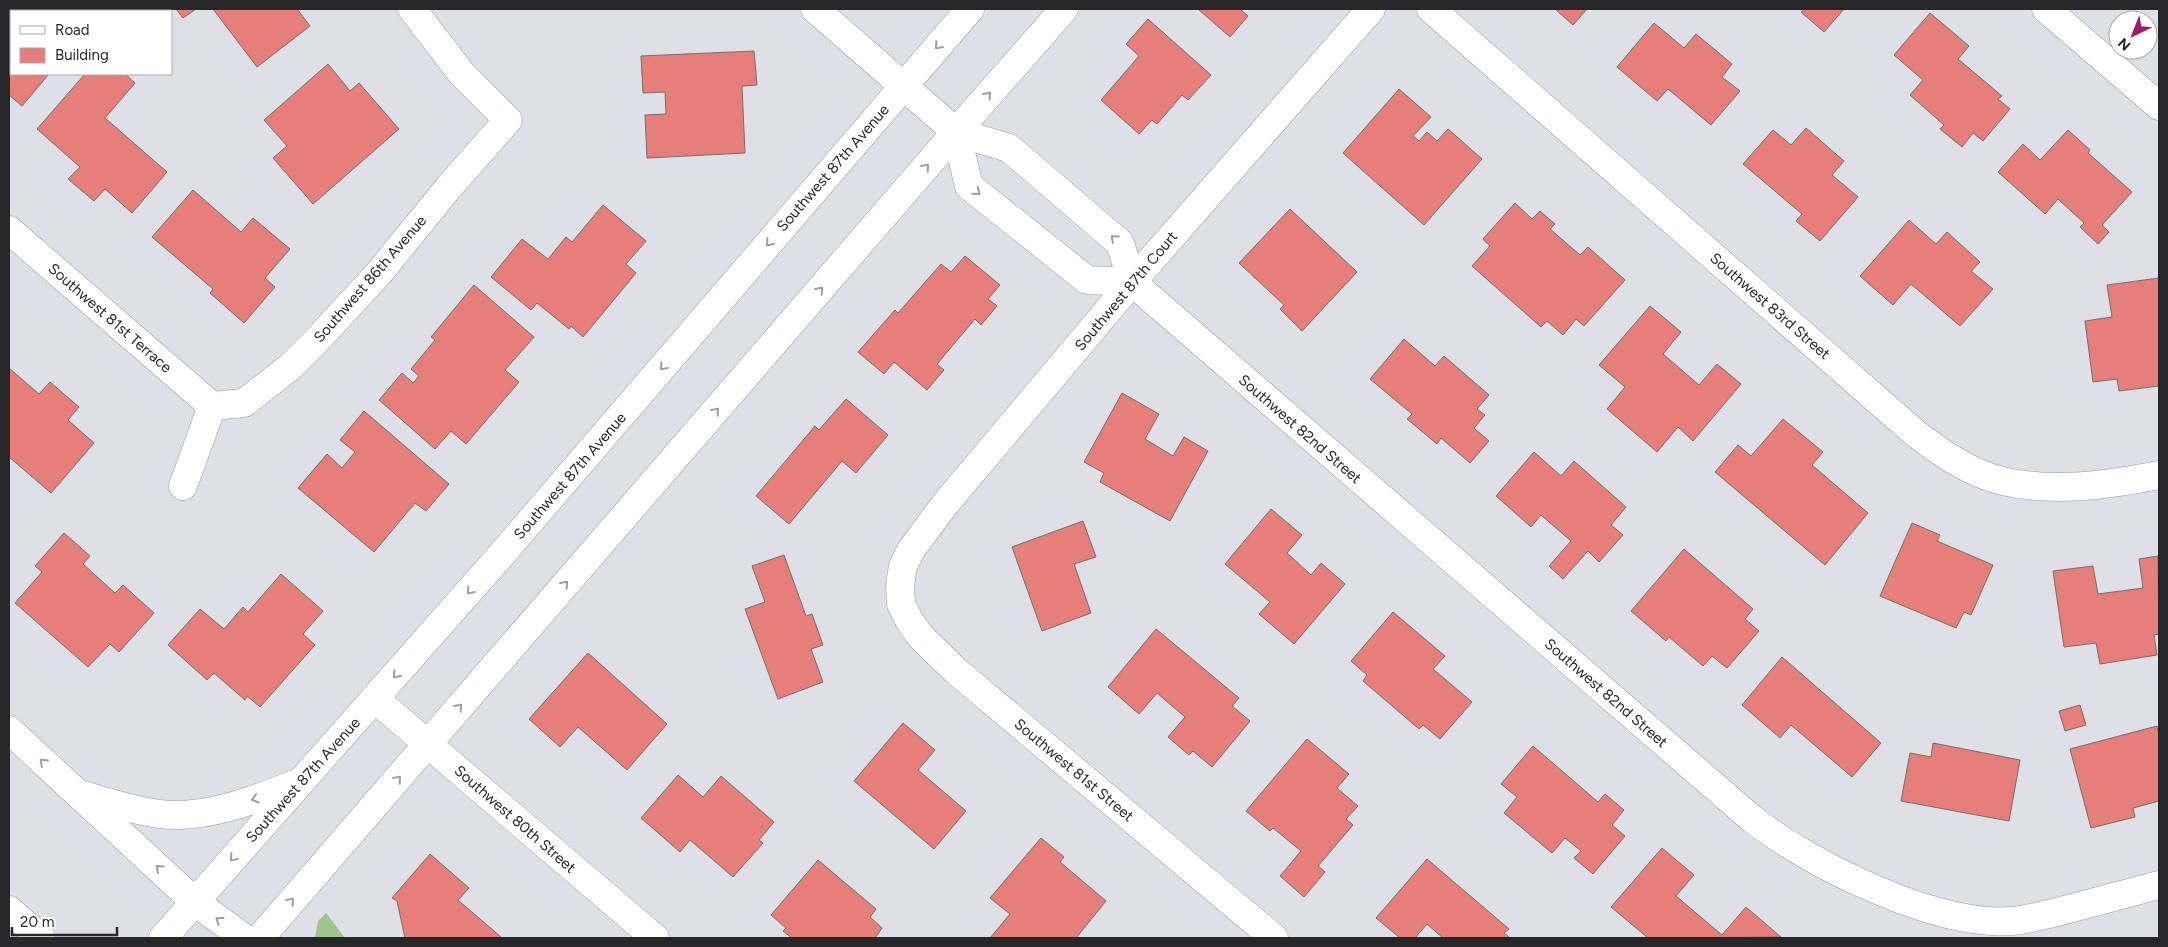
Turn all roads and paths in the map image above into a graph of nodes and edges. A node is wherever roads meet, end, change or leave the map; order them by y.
1 (412, 9) edge
2 (815, 9) edge
3 (970, 9) edge
4 (1064, 9) edge
5 (1371, 9) edge
6 (1431, 9) edge
7 (2046, 9) edge
8 (903, 86) junction
9 (2159, 106) edge
10 (956, 132) junction
11 (9, 230) edge
12 (1132, 282) junction
13 (212, 406) junction
14 (2159, 475) edge
15 (183, 486) dead end
16 (900, 585) joint
17 (375, 699) junction
18 (9, 730) edge
19 (428, 744) junction
20 (300, 782) junction
21 (78, 794) junction
22 (2159, 885) edge
23 (195, 902) junction
24 (1995, 930) edge
25 (163, 938) edge
26 (244, 938) edge
27 (260, 938) edge
28 (655, 938) edge
29 (1274, 938) edge

1 - 13 main road, Southwest 86th Avenue
2 - 8 main road
3 -> 8 main road, Southwest 87th Avenue
10 -> 4 main road
5 - 12 main road, Southwest 87th Court
6 - 14 main road, Southwest 83rd Street
7 - 9 main road
8 - 10 main road
8 -> 17 main road, Southwest 87th Avenue
12 -> 10 main road
10 -> 12 main road
19 -> 10 main road
11 - 13 main road, Southwest 81st Terrace
12 - 16 main road, Southwest 87th Court
12 - 24 main road, Southwest 82nd Street
13 - 15 main road
16 - 29 main road, Southwest 81st Street
17 - 19 main road, Southwest 80th Street
17 - 20 main road, Southwest 87th Avenue
21 -> 18 main road
27 -> 19 main road
19 - 28 main road, Southwest 80th Street
20 -> 21 main road
20 -> 23 main road, Southwest 87th Avenue
23 -> 21 main road
22 - 24 main road, Southwest 82nd Street
23 - 25 main road, Southwest 87th Avenue
26 -> 23 main road

